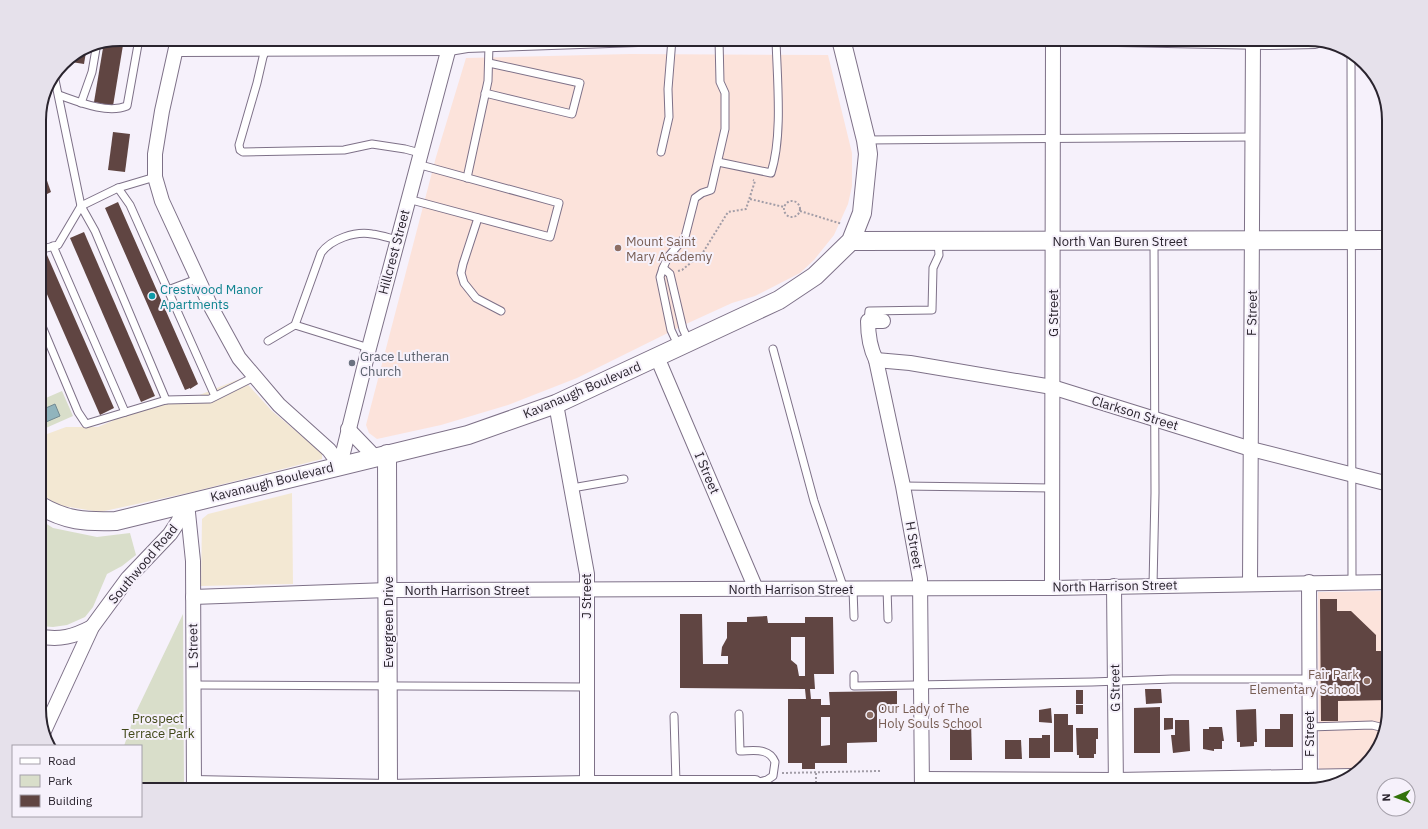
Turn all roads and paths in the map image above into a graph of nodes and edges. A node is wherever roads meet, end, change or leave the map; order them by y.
1 (138, 46) edge
2 (177, 46) edge
3 (267, 46) edge
4 (449, 46) edge
5 (489, 46) edge
6 (671, 46) edge
7 (719, 46) edge
8 (776, 46) edge
9 (843, 46) edge
10 (1056, 46) edge
11 (1254, 46) edge
12 (96, 51) edge
13 (1351, 60) edge
14 (489, 63) junction
15 (56, 83) edge
16 (485, 93) junction
17 (59, 95) junction
18 (81, 103) junction
19 (1253, 137) junction
20 (1052, 139) junction
21 (866, 140) junction
22 (661, 152) dead end
23 (419, 159) junction
24 (718, 162) junction
25 (155, 177) junction
26 (467, 178) junction
27 (748, 179) dead end
28 (118, 188) junction
29 (408, 199) junction
30 (750, 199) junction
31 (80, 206) junction
32 (784, 206) junction
33 (800, 212) junction
34 (478, 218) junction
35 (842, 224) dead end
36 (397, 240) junction
37 (1253, 240) junction
38 (1353, 240) junction
39 (1382, 240) edge
40 (850, 241) junction
41 (938, 241) junction
42 (1053, 241) junction
43 (1154, 242) junction
44 (53, 246) junction
45 (46, 248) edge
46 (663, 268) junction
47 (673, 272) dead end
48 (197, 279) junction
49 (168, 290) junction
50 (501, 311) dead end
51 (868, 321) junction
52 (883, 321) dead end
53 (295, 325) junction
54 (46, 335) edge
55 (268, 340) dead end
56 (684, 345) junction
57 (369, 348) junction
58 (773, 349) dead end
59 (657, 357) junction
60 (876, 360) junction
61 (254, 377) junction
62 (1052, 387) junction
63 (215, 396) junction
64 (166, 400) junction
65 (556, 404) junction
66 (125, 412) junction
67 (1155, 418) junction
68 (348, 429) junction
69 (1251, 449) junction
70 (381, 456) junction
71 (340, 465) junction
72 (1352, 475) junction
73 (624, 479) dead end
74 (1382, 482) edge
75 (903, 486) junction
76 (572, 488) junction
77 (1052, 488) junction
78 (186, 503) junction
79 (46, 508) edge
80 (1308, 582) junction
81 (1352, 582) junction
82 (1382, 582) edge
83 (1250, 583) junction
84 (1114, 586) junction
85 (1153, 586) junction
86 (921, 587) junction
87 (887, 588) junction
88 (1052, 588) junction
89 (756, 589) junction
90 (848, 589) junction
91 (388, 590) junction
92 (586, 590) junction
93 (193, 597) junction
94 (854, 617) dead end
95 (888, 619) dead end
96 (92, 627) junction
97 (46, 637) edge
98 (854, 675) dead end
99 (1309, 680) junction
100 (1115, 681) junction
101 (194, 684) junction
102 (921, 684) junction
103 (389, 686) junction
104 (586, 687) junction
105 (739, 714) dead end
106 (674, 716) dead end
107 (47, 724) edge
108 (1309, 727) junction
109 (1379, 727) edge
110 (880, 771) dead end
111 (781, 773) dead end
112 (816, 773) junction
113 (1324, 781) edge
114 (1313, 782) edge
115 (194, 783) edge
116 (388, 783) edge
117 (587, 783) edge
118 (676, 783) edge
119 (761, 783) edge
120 (816, 783) edge
121 (922, 783) edge
122 (1116, 783) edge
123 (1310, 783) edge

1 - 18 lane
2 - 25 street
3 - 23 lane
4 - 23 street, Hillcrest Street
5 - 14 lane
6 - 22 lane
7 - 24 lane
8 - 24 lane
9 - 21 street, Kavanaugh Boulevard
10 - 20 street, G Street
11 - 19 street, F Street
12 - 18 lane
13 - 38 lane
14 - 16 lane
14 - 16 lane
15 - 17 lane
16 - 26 lane
17 - 18 lane
17 - 31 lane
19 - 20 lane
19 - 37 street, F Street
20 - 21 lane
20 - 42 street, G Street
21 - 40 street, Kavanaugh Boulevard
23 - 26 lane
23 - 29 street, Hillcrest Street
24 - 46 lane
25 - 28 lane
25 - 48 street
26 - 34 lane
27 - 30 path
28 - 31 lane
28 - 49 lane
29 - 34 lane
29 - 36 street, Hillcrest Street
30 - 32 path
30 - 47 path
31 - 44 lane
31 - 64 lane
32 - 33 path
32 - 33 path
33 - 35 path
34 - 50 lane
36 - 53 lane
36 - 57 street, Hillcrest Street
37 - 38 street, North Van Buren Street
37 - 43 street, North Van Buren Street
37 - 69 street, F Street
38 - 39 street, North Van Buren Street
38 - 72 lane
40 - 41 street, North Van Buren Street
40 - 56 street, Kavanaugh Boulevard
41 - 42 street, North Van Buren Street
41 - 51 lane
42 - 43 street, North Van Buren Street
42 - 62 street, G Street
43 - 67 lane
44 - 45 lane
44 - 66 lane
46 - 56 lane
46 - 56 lane
48 - 49 lane
48 - 61 street
49 - 63 lane
51 - 52 street
51 - 60 street, H Street
53 - 55 lane
53 - 57 lane
54 - 66 lane
56 - 59 street, Kavanaugh Boulevard
57 - 68 street, Hillcrest Street
58 - 90 lane
59 - 65 street, Kavanaugh Boulevard
59 - 89 street, I Street
60 - 62 street, Clarkson Street
60 - 75 street, H Street
61 - 63 lane
61 - 71 street
62 - 67 street, Clarkson Street
62 - 77 street, G Street
63 - 64 lane
64 - 66 lane
65 - 70 street, Kavanaugh Boulevard
65 - 76 street, J Street
67 - 69 street, Clarkson Street
67 - 85 lane
68 - 70 street
68 - 71 street, Hillcrest Street
69 - 72 street, Clarkson Street
69 - 83 street, F Street
70 - 71 street, Kavanaugh Boulevard
70 - 91 street, Evergreen Drive
71 - 78 street, Kavanaugh Boulevard
72 - 74 street, Clarkson Street
72 - 81 lane
73 - 76 lane
75 - 77 lane
75 - 86 street, H Street
76 - 92 street, J Street
77 - 88 street, G Street
78 - 79 street, Kavanaugh Boulevard
78 - 93 street, L Street
78 - 96 street, Southwood Road
80 - 81 street, North Harrison Street
80 - 83 street, North Harrison Street
80 - 99 street, F Street
81 - 82 street, North Harrison Street
83 - 85 street, North Harrison Street
84 - 85 street, North Harrison Street
84 - 88 street, North Harrison Street
84 - 100 street, G Street
86 - 87 street, North Harrison Street
86 - 88 street, North Harrison Street
86 - 102 street, H Street
87 - 90 street, North Harrison Street
87 - 95 lane
89 - 90 street, North Harrison Street
89 - 92 street, North Harrison Street
90 - 94 lane
91 - 92 street, North Harrison Street
91 - 93 street, North Harrison Street
91 - 103 street, Evergreen Drive
92 - 104 street, J Street
93 - 101 street, L Street
96 - 97 street
96 - 107 street, Southwood Road
98 - 102 lane
99 - 100 lane
99 - 108 street, F Street
100 - 102 lane
100 - 122 street, G Street
101 - 103 lane
101 - 115 street, L Street
102 - 121 street, H Street
103 - 104 lane
103 - 116 street, Evergreen Drive
104 - 117 street, J Street
105 - 119 lane
106 - 118 lane
108 - 109 lane
108 - 123 street, F Street
110 - 112 path
111 - 112 path
112 - 120 path
113 - 114 street

